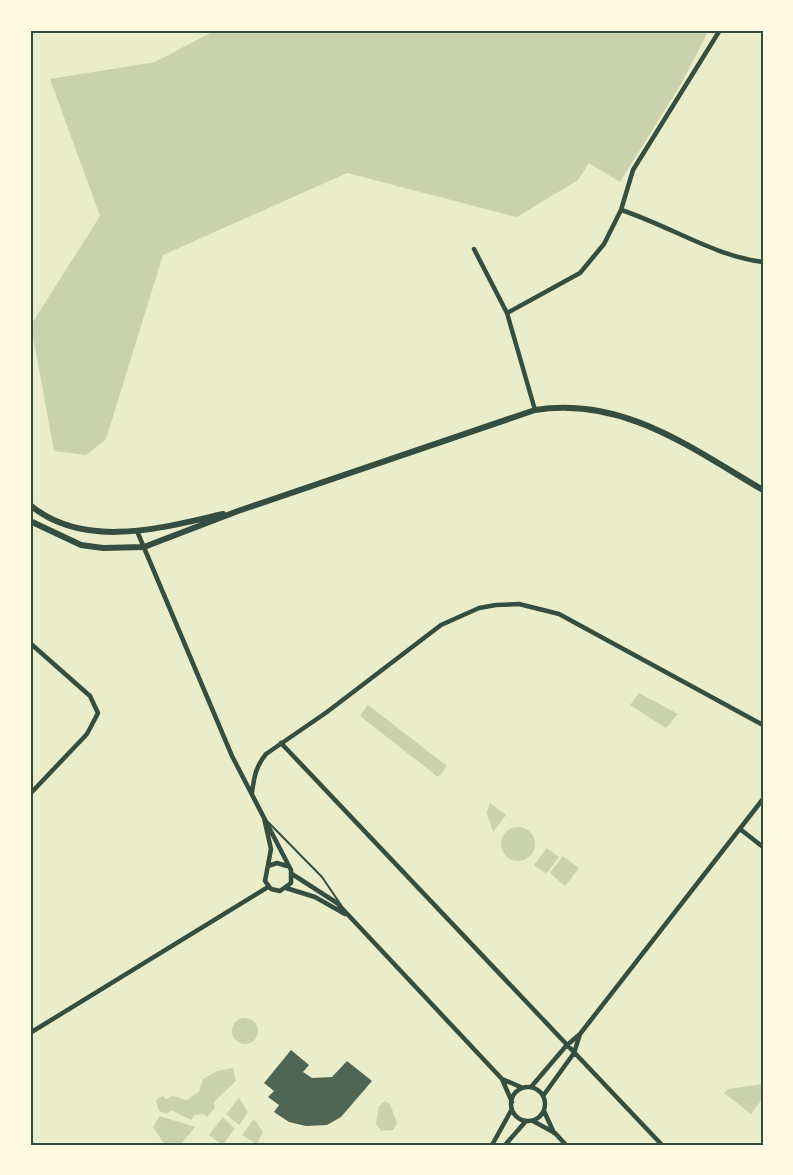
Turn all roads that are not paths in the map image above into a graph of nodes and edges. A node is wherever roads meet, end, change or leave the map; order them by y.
1 (720, 30) edge
2 (621, 210) junction
3 (474, 249) dead end
4 (763, 262) edge
5 (507, 313) junction
6 (535, 410) junction
7 (763, 490) edge
8 (30, 505) edge
9 (238, 511) junction
10 (30, 521) edge
11 (137, 531) junction
12 (144, 548) junction
13 (30, 644) edge
14 (763, 725) edge
15 (281, 743) junction
16 (252, 793) junction
17 (30, 794) edge
18 (763, 799) edge
19 (264, 818) junction
20 (740, 829) junction
21 (763, 847) edge
22 (268, 866) junction
23 (289, 868) junction
24 (292, 873) junction
25 (268, 887) junction
26 (286, 888) junction
27 (350, 917) junction
28 (30, 1034) edge
29 (580, 1034) junction
30 (566, 1046) junction
31 (574, 1053) junction
32 (502, 1079) junction
33 (524, 1088) junction
34 (531, 1088) junction
35 (543, 1096) junction
36 (512, 1102) junction
37 (512, 1109) junction
38 (544, 1111) junction
39 (526, 1121) junction
40 (533, 1121) junction
41 (555, 1133) junction
42 (492, 1145) edge
43 (504, 1145) edge
44 (566, 1145) edge
45 (662, 1145) edge

1 - 2 street
2 - 4 street
2 - 5 street
3 - 5 street
5 - 6 street
6 - 7 main road
6 - 9 main road
8 - 11 main road
9 - 11 main road
9 - 12 main road
10 - 12 main road
11 - 12 street
12 - 16 street
13 - 17 street
14 - 15 street
15 - 16 street
15 - 30 street
16 - 19 street
18 - 20 street
19 - 22 street
19 - 23 street
19 - 27 lane
20 - 21 street
20 - 29 street
22 - 23 street
22 - 25 street
23 - 24 street
24 - 26 street
24 - 27 street
25 - 26 street
25 - 28 street
26 - 27 street
27 - 32 street
29 - 30 street
29 - 31 street
30 - 31 street
30 - 34 street
31 - 35 street
31 - 45 street
32 - 33 street
32 - 36 street
33 - 34 street
33 - 36 street
34 - 35 street
35 - 38 street
36 - 37 street
37 - 39 street
37 - 42 street
38 - 40 street
38 - 41 street
39 - 40 street
39 - 43 street
40 - 41 street
41 - 44 street

